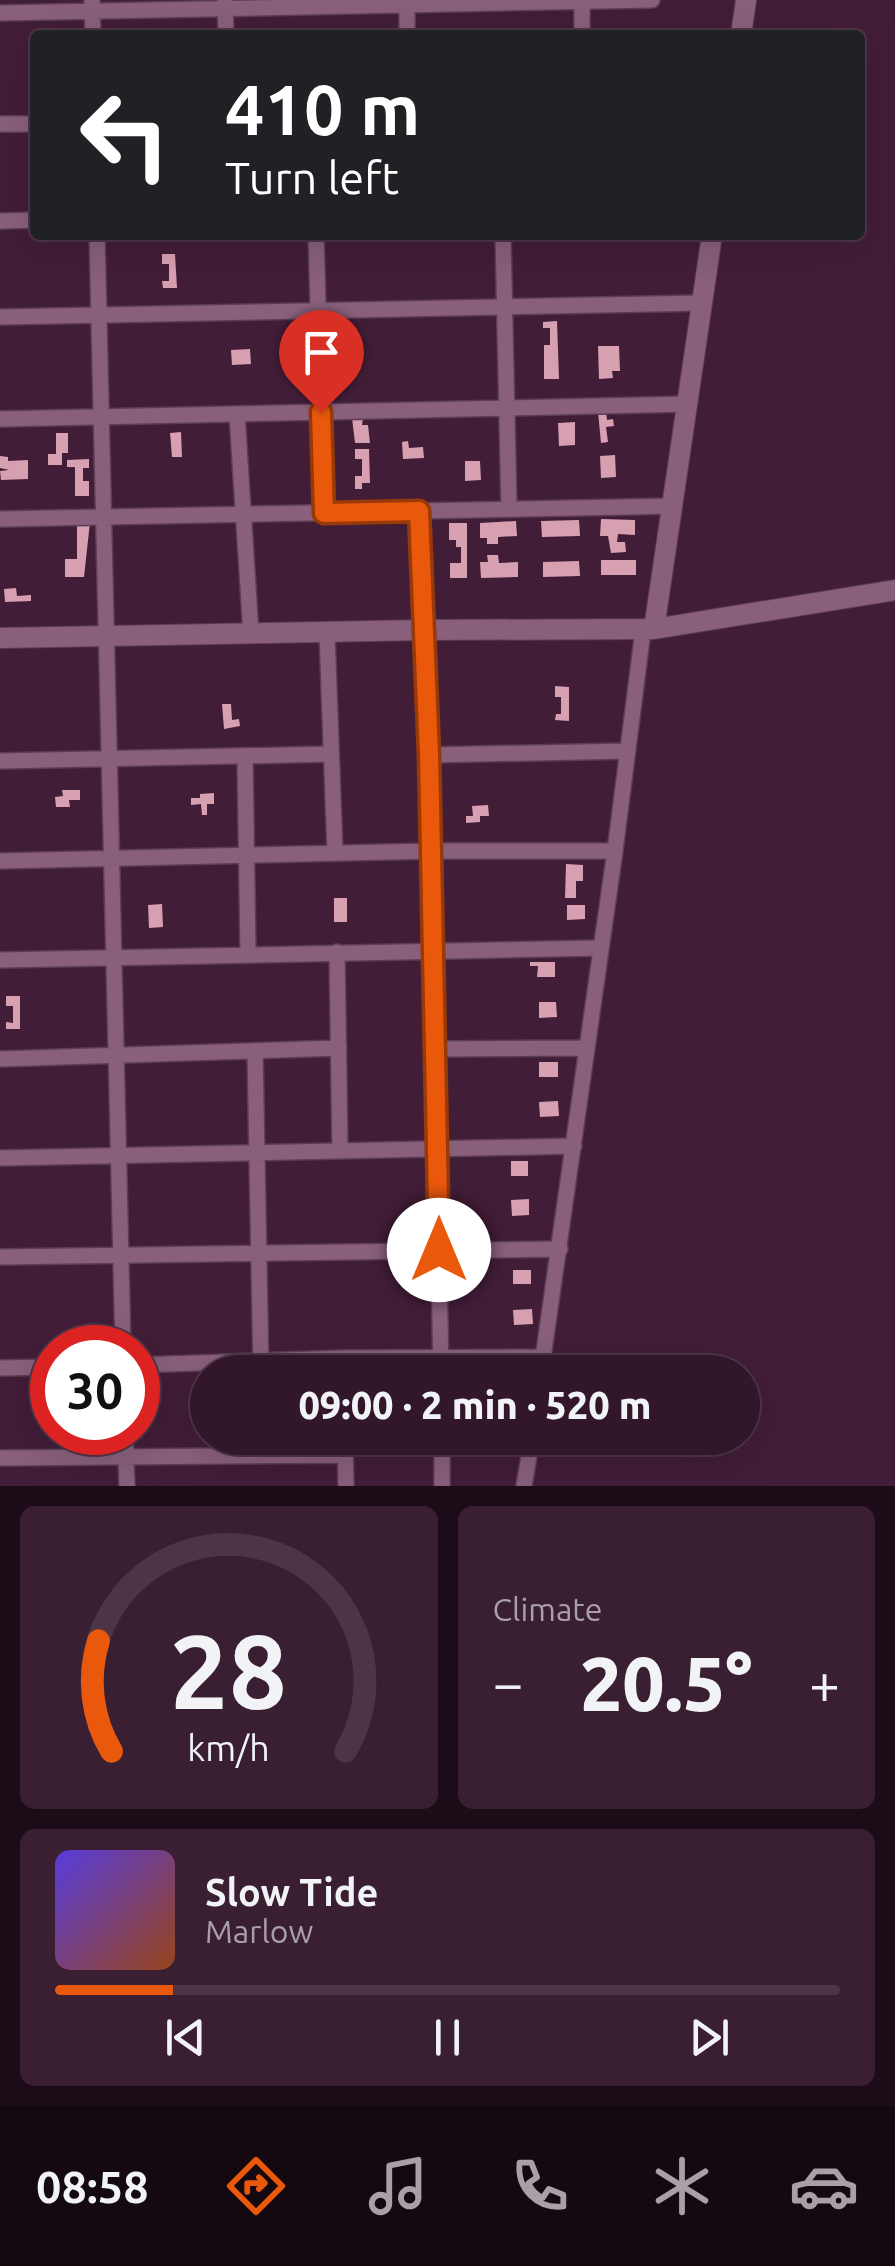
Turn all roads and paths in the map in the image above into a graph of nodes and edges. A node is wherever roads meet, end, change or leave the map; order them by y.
1 (652, 0) edge
2 (746, 0) edge
3 (582, 1) edge
4 (407, 2) edge
5 (225, 4) edge
6 (93, 5) edge
7 (0, 13) edge
8 (226, 30) edge
9 (407, 30) edge
10 (582, 30) edge
11 (742, 30) edge
12 (0, 124) edge
13 (30, 124) edge
14 (0, 220) edge
15 (30, 220) edge
16 (97, 240) edge
17 (316, 240) edge
18 (503, 240) edge
19 (711, 240) edge
20 (702, 303) junction
21 (505, 306) junction
22 (318, 310) junction
23 (99, 315) junction
24 (0, 317) edge
25 (688, 404) junction
26 (507, 408) junction
27 (321, 412) junction
28 (237, 414) junction
29 (100, 417) junction
30 (0, 419) edge
31 (673, 506) junction
32 (510, 509) junction
33 (419, 511) junction
34 (324, 513) junction
35 (243, 514) junction
36 (102, 517) junction
37 (0, 519) edge
38 (895, 590) edge
39 (423, 630) junction
40 (648, 630) junction
41 (326, 632) junction
42 (251, 634) junction
43 (105, 637) junction
44 (0, 638) edge
45 (628, 751) junction
46 (331, 754) junction
47 (429, 754) junction
48 (244, 756) junction
49 (107, 758) junction
50 (0, 761) edge
51 (431, 851) junction
52 (615, 851) junction
53 (335, 854) junction
54 (246, 856) junction
55 (110, 858) junction
56 (0, 861) edge
57 (601, 948) junction
58 (434, 950) junction
59 (338, 952) junction
60 (248, 954) junction
61 (112, 959) junction
62 (0, 960) edge
63 (339, 1048) junction
64 (586, 1048) junction
65 (436, 1049) junction
66 (255, 1050) junction
67 (115, 1055) junction
68 (0, 1059) edge
69 (574, 1146) junction
70 (438, 1150) junction
71 (340, 1151) junction
72 (256, 1152) junction
73 (120, 1155) junction
74 (0, 1158) edge
75 (560, 1248) junction
76 (439, 1250) junction
77 (257, 1254) junction
78 (120, 1256) junction
79 (0, 1257) edge
80 (122, 1325) edge
81 (260, 1355) edge
82 (441, 1355) edge
83 (544, 1355) edge
84 (160, 1365) edge
85 (190, 1366) edge
86 (30, 1367) edge
87 (0, 1368) edge
88 (345, 1455) joint
89 (442, 1455) edge
90 (529, 1455) edge
91 (262, 1456) joint
92 (0, 1458) edge
93 (126, 1458) junction
94 (127, 1486) edge
95 (346, 1486) edge
96 (442, 1486) edge
97 (524, 1486) edge

1 - 3 street
2 - 11 street
3 - 4 street
3 - 10 street
4 - 5 street
4 - 9 street
5 - 6 street
5 - 8 street
6 - 7 street
12 - 13 street
14 - 15 street
16 - 23 street
17 - 22 street
18 - 21 street
19 - 20 street
20 - 21 street
20 - 25 street
21 - 22 street
21 - 26 street
22 - 23 street
22 - 27 street
23 - 24 street
23 - 29 street
25 - 26 street
25 - 31 street
26 - 27 street
26 - 32 street
27 - 28 street
27 - 34 street
28 - 29 street
28 - 35 street
29 - 30 street
29 - 36 street
31 - 32 street
31 - 40 street
32 - 33 street
33 - 34 street
33 - 39 street
34 - 35 street
35 - 36 street
35 - 42 street
36 - 37 street
36 - 43 street
38 - 40 street
39 - 40 street
39 - 41 street
39 - 47 street
40 - 45 street
41 - 42 street
41 - 46 street
42 - 43 street
43 - 44 street
43 - 49 street
45 - 47 street
45 - 52 street
46 - 48 street
46 - 53 street
47 - 51 street
48 - 49 street
48 - 54 street
49 - 50 street
49 - 55 street
51 - 52 street
51 - 53 street
51 - 58 street
52 - 57 street
53 - 54 street
54 - 55 street
54 - 60 street
55 - 56 street
55 - 61 street
57 - 58 street
57 - 64 street
58 - 59 street
58 - 65 street
59 - 60 street
59 - 63 street
60 - 61 street
61 - 62 street
61 - 67 street
63 - 66 street
63 - 71 street
64 - 65 street
64 - 69 street
65 - 70 street
66 - 67 street
66 - 72 street
67 - 68 street
67 - 73 street
69 - 70 street
69 - 75 street
70 - 71 street
70 - 76 street
71 - 72 street
72 - 73 street
72 - 77 street
73 - 74 street
73 - 78 street
75 - 76 street
75 - 83 street
76 - 77 street
76 - 82 street
77 - 78 street
77 - 81 street
78 - 79 street
78 - 80 street
84 - 85 street
86 - 87 street
88 - 91 street
88 - 95 street
89 - 96 street
90 - 97 street
91 - 93 street
92 - 93 street
93 - 94 street

